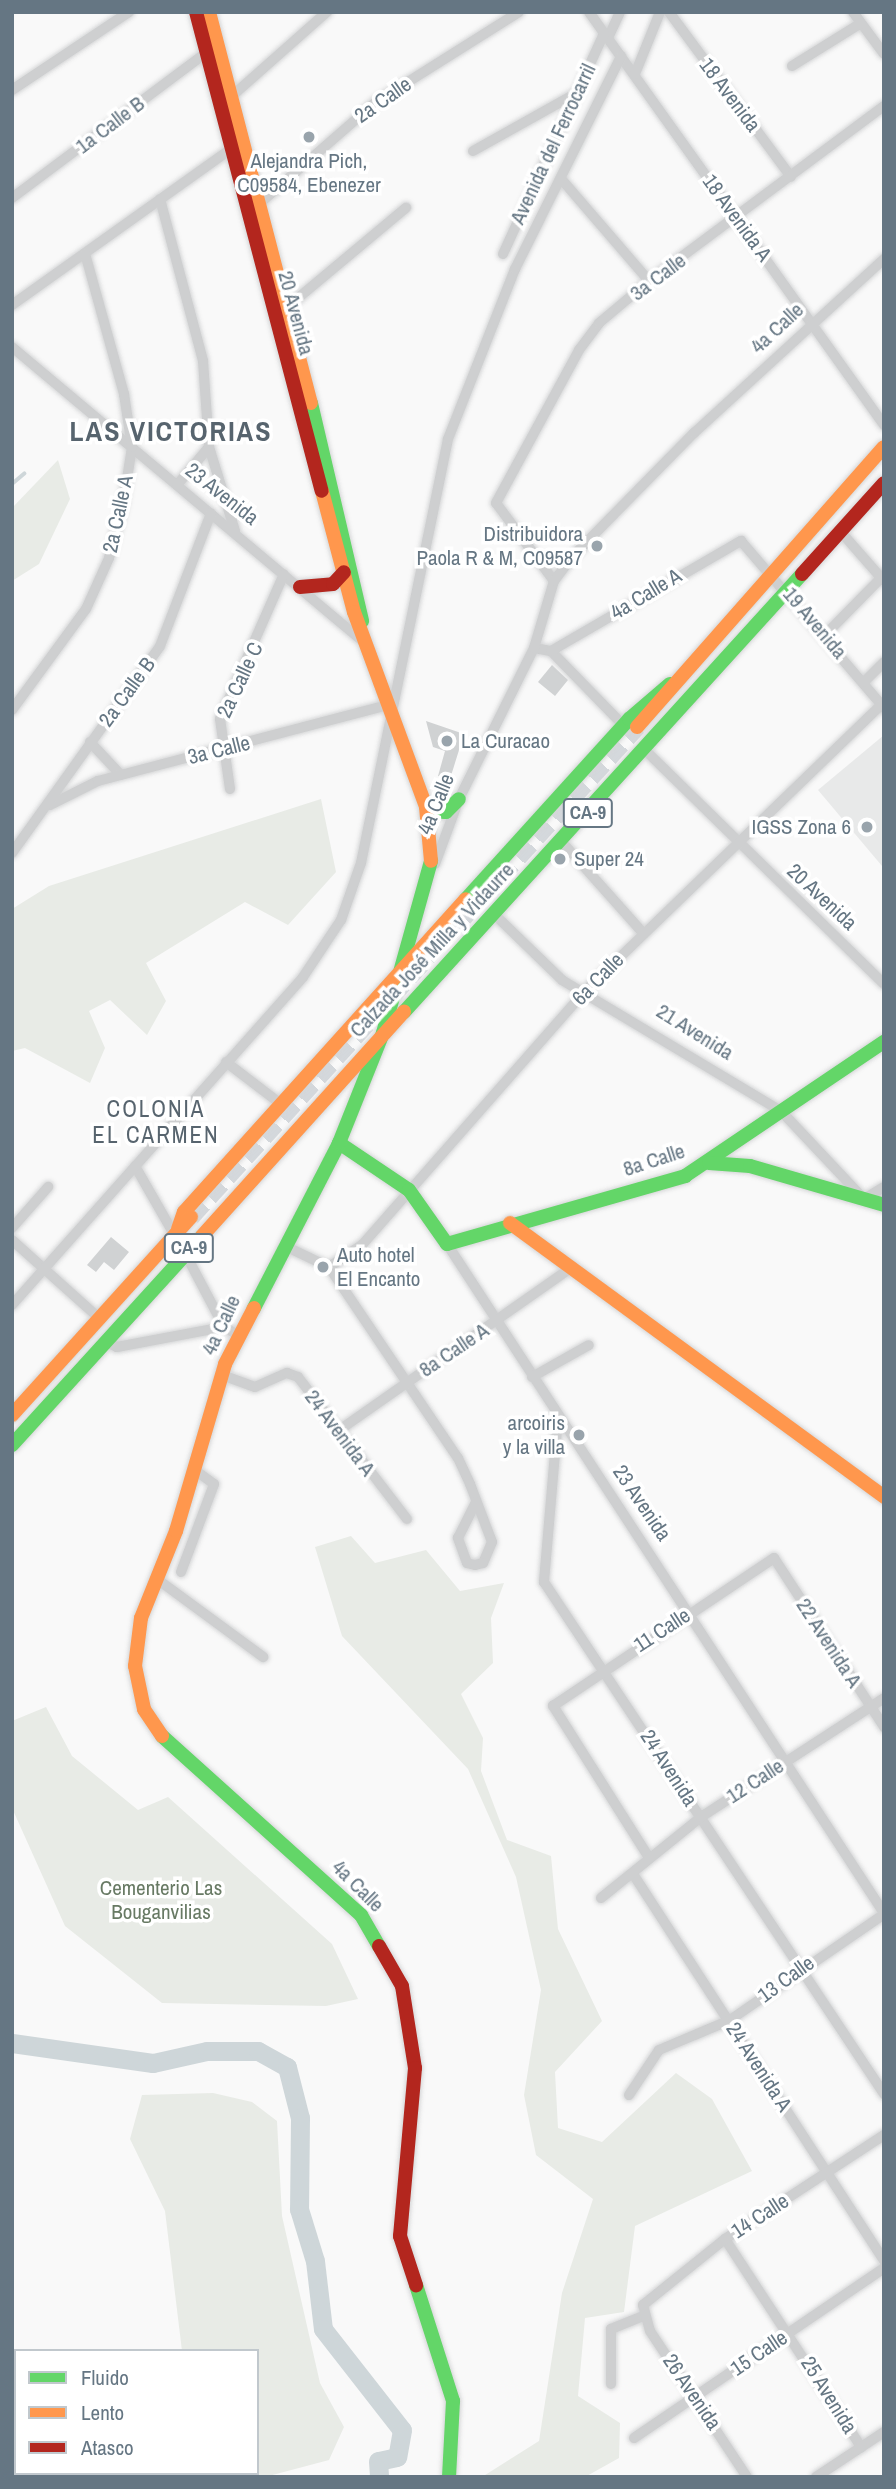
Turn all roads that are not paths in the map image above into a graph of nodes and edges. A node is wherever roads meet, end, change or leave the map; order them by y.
1 (129, 12) edge
2 (196, 12) edge
3 (209, 12) edge
4 (327, 12) edge
5 (519, 12) edge
6 (589, 12) edge
7 (620, 12) edge
8 (660, 12) edge
9 (669, 12) edge
10 (853, 12) edge
11 (861, 23) junction
12 (606, 36) junction
13 (207, 52) junction
14 (884, 54) edge
15 (621, 56) junction
16 (792, 66) dead end
17 (635, 74) junction
18 (12, 90) edge
19 (574, 95) junction
20 (232, 96) junction
21 (884, 106) edge
22 (232, 148) junction
23 (473, 151) dead end
24 (791, 177) junction
25 (563, 181) junction
26 (12, 198) edge
27 (160, 199) junction
28 (259, 204) junction
29 (407, 208) dead end
30 (738, 219) junction
31 (85, 253) junction
32 (503, 254) dead end
33 (884, 259) edge
34 (649, 282) junction
35 (12, 305) edge
36 (285, 309) junction
37 (814, 324) junction
38 (12, 347) edge
39 (309, 418) junction
40 (884, 425) edge
41 (132, 447) junction
42 (209, 447) junction
43 (884, 447) edge
44 (884, 483) edge
45 (177, 485) junction
46 (828, 507) junction
47 (211, 513) junction
48 (235, 531) junction
49 (841, 532) junction
50 (741, 541) joint
51 (769, 571) junction
52 (344, 572) junction
53 (284, 574) junction
54 (883, 577) edge
55 (554, 581) junction
56 (300, 587) junction
57 (788, 590) junction
58 (362, 621) junction
59 (826, 634) junction
60 (740, 644) junction
61 (534, 648) junction
62 (372, 649) junction
63 (551, 651) junction
64 (884, 662) edge
65 (863, 682) junction
66 (391, 704) junction
67 (882, 707) edge
68 (12, 710) edge
69 (630, 726) junction
70 (90, 742) junction
71 (223, 749) junction
72 (645, 750) junction
73 (121, 775) junction
74 (230, 789) dead end
75 (459, 799) junction
76 (49, 805) junction
77 (427, 811) junction
78 (562, 842) junction
79 (734, 844) junction
80 (12, 853) edge
81 (430, 879) junction
82 (422, 907) junction
83 (494, 914) junction
84 (440, 929) junction
85 (643, 933) junction
86 (402, 970) junction
87 (884, 984) edge
88 (586, 990) junction
89 (383, 1032) junction
90 (884, 1042) edge
91 (226, 1062) junction
92 (281, 1104) junction
93 (781, 1111) junction
94 (339, 1143) junction
95 (709, 1163) junction
96 (135, 1166) junction
97 (48, 1187) dead end
98 (884, 1187) edge
99 (408, 1190) junction
100 (864, 1199) junction
101 (884, 1205) edge
102 (191, 1217) tunnel mouth
103 (510, 1223) junction
104 (12, 1228) edge
105 (176, 1233) junction
106 (12, 1240) edge
107 (447, 1244) junction
108 (286, 1247) junction
109 (185, 1253) junction
110 (43, 1266) junction
111 (329, 1266) junction
112 (569, 1269) junction
113 (12, 1305) edge
114 (99, 1318) junction
115 (496, 1322) junction
116 (231, 1331) junction
117 (107, 1342) junction
118 (589, 1345) dead end
119 (222, 1374) junction
120 (532, 1377) junction
121 (406, 1382) junction
122 (12, 1415) edge
123 (558, 1417) junction
124 (338, 1431) junction
125 (12, 1445) edge
126 (196, 1471) junction
127 (884, 1497) edge
128 (476, 1502) junction
129 (407, 1519) dead end
130 (775, 1558) joint
131 (181, 1572) dead end
132 (157, 1578) junction
133 (690, 1612) junction
134 (263, 1657) dead end
135 (603, 1668) junction
136 (884, 1698) edge
137 (870, 1707) junction
138 (884, 1727) edge
139 (786, 1761) junction
140 (701, 1817) junction
141 (648, 1856) junction
142 (634, 1874) junction
143 (601, 1898) dead end
144 (884, 1913) edge
145 (802, 1966) junction
146 (730, 2020) junction
147 (884, 2094) edge
148 (629, 2095) dead end
149 (884, 2135) edge
150 (827, 2173) junction
151 (725, 2239) junction
152 (884, 2260) edge
153 (884, 2267) edge
154 (644, 2310) junction
155 (790, 2333) junction
156 (611, 2384) dead end
157 (696, 2395) junction
158 (884, 2432) edge
159 (634, 2438) dead end
160 (861, 2447) junction
161 (449, 2477) edge
162 (747, 2477) edge
163 (816, 2477) edge

1 - 18 street
2 - 13 main road, 20 Avenida
3 - 20 main road, 20 Avenida
4 - 20 street
5 - 28 street, 2a Calle
6 - 12 street, 18 Avenida A
7 - 12 street, Avenida del Ferrocarril
8 - 17 street
9 - 24 street, 18 Avenida
10 - 11 street
11 - 14 street
11 - 16 street
12 - 15 street, 18 Avenida A
12 - 19 street, Avenida del Ferrocarril
13 - 22 main road, 20 Avenida
13 - 26 street, 1a Calle B
15 - 17 street, 18 Avenida A
15 - 25 street, Avenida del Ferrocarril
17 - 30 street, 18 Avenida A
19 - 23 street
19 - 32 street, Avenida del Ferrocarril
20 - 28 main road, 20 Avenida
21 - 24 street, 3a Calle
22 - 27 street
22 - 39 main road, 20 Avenida
24 - 30 street, 3a Calle
25 - 34 street
25 - 66 street, Avenida del Ferrocarril
27 - 31 street
27 - 42 street
28 - 36 main road, 20 Avenida
29 - 36 street
30 - 34 street, 3a Calle
30 - 37 street, 18 Avenida A
31 - 35 street
31 - 41 street, 2a Calle A
33 - 37 street, 4a Calle
34 - 55 street, 3a Calle
36 - 39 main road, 20 Avenida
37 - 40 street, 18 Avenida A
37 - 55 street, 4a Calle
38 - 41 street, 23 Avenida
39 - 52 main road, 20 Avenida
39 - 58 main road, 20 Avenida
41 - 45 street, 23 Avenida
41 - 68 street, 2a Calle A
42 - 45 street
42 - 48 street
43 - 46 main road, Calzada José Milla y Vidaurre / CA-9
44 - 49 main road, Calzada José Milla y Vidaurre / CA-9
45 - 47 street, 23 Avenida
46 - 51 main road, Calzada José Milla y Vidaurre / CA-9
46 - 57 main road
47 - 48 street, 23 Avenida
47 - 70 street, 2a Calle B
48 - 53 street, 23 Avenida
49 - 54 street
49 - 57 main road, Calzada José Milla y Vidaurre / CA-9
50 - 51 street, 19 Avenida
50 - 63 street, 4a Calle A
51 - 57 street, 19 Avenida
51 - 60 main road
51 - 69 main road, Calzada José Milla y Vidaurre / CA-9
52 - 56 main road
52 - 58 main road, 20 Avenida
53 - 56 street, 23 Avenida
53 - 71 street, 2a Calle C
54 - 59 street
55 - 61 street, 4a Calle
56 - 62 street, 23 Avenida
57 - 59 street, 19 Avenida
57 - 60 main road, Calzada José Milla y Vidaurre / CA-9
58 - 62 main road, 20 Avenida
59 - 65 street, 19 Avenida
60 - 72 main road, Calzada José Milla y Vidaurre / CA-9
61 - 63 street
61 - 75 street, 4a Calle
62 - 66 main road, 20 Avenida
63 - 69 street
64 - 65 street
65 - 67 street, 19 Avenida
66 - 71 street, 3a Calle
66 - 77 main road, 20 Avenida
66 - 91 street, Avenida del Ferrocarril
67 - 79 street, 6a Calle
69 - 84 main road, Calzada José Milla y Vidaurre / CA-9
70 - 73 street
70 - 76 street, 2a Calle B
71 - 73 street, 3a Calle
71 - 74 street, 2a Calle C
72 - 78 main road, Calzada José Milla y Vidaurre / CA-9
72 - 79 street, 20 Avenida
73 - 76 street, 3a Calle
75 - 77 main road
75 - 81 street, 4a Calle
76 - 80 street, 2a Calle B
77 - 81 main road, 20 Avenida
78 - 83 main road, Calzada José Milla y Vidaurre / CA-9
78 - 85 street
79 - 85 street, 6a Calle
79 - 87 street, 20 Avenida
81 - 82 main road, 4a Calle
82 - 84 main road
82 - 86 main road, 4a Calle
83 - 88 street, 21 Avenida
83 - 89 main road, Calzada José Milla y Vidaurre / CA-9
84 - 86 main road, Calzada José Milla y Vidaurre / CA-9
85 - 88 street, 6a Calle
86 - 89 main road, 4a Calle
86 - 92 main road, Calzada José Milla y Vidaurre / CA-9
88 - 93 street, 21 Avenida
88 - 99 street, 6a Calle
89 - 94 main road, 4a Calle
89 - 109 main road, Calzada José Milla y Vidaurre / CA-9
90 - 93 main road, 8a Calle
91 - 92 street
91 - 96 street, Avenida del Ferrocarril
92 - 105 main road, Calzada José Milla y Vidaurre / CA-9
93 - 95 main road, 8a Calle
93 - 100 street, 21 Avenida
94 - 99 main road, 23 Avenida
94 - 108 main road, 4a Calle
95 - 100 main road
95 - 103 main road, 8a Calle
96 - 105 street
96 - 110 street, Avenida del Ferrocarril
97 - 104 street
98 - 100 street
99 - 107 main road, 23 Avenida
99 - 111 street, 6a Calle
100 - 101 main road
102 - 105 main road, Calzada José Milla y Vidaurre / CA-9
103 - 107 main road, 8a Calle
103 - 112 main road
105 - 114 main road, Calzada José Milla y Vidaurre / CA-9
106 - 110 street
107 - 115 street, 23 Avenida
108 - 111 street
108 - 116 main road, 4a Calle
109 - 116 street
109 - 117 main road, Calzada José Milla y Vidaurre / CA-9
110 - 113 street, Avenida del Ferrocarril
110 - 114 street
111 - 121 street
112 - 115 street, 8a Calle A
112 - 127 main road
114 - 122 main road, Calzada José Milla y Vidaurre / CA-9
115 - 120 street, 23 Avenida
115 - 121 street, 8a Calle A
116 - 117 street
116 - 119 main road, 4a Calle
117 - 125 main road, Calzada José Milla y Vidaurre / CA-9
118 - 120 street
119 - 124 street, 24 Avenida A
119 - 126 main road, 4a Calle
120 - 123 street, 23 Avenida
121 - 124 street, 8a Calle A
121 - 128 street
123 - 133 street, 23 Avenida
123 - 135 street, 24 Avenida
124 - 129 street, 24 Avenida A
126 - 131 street
126 - 132 main road, 4a Calle
128 - 128 street
130 - 133 street, 11 Calle
130 - 137 street, 22 Avenida A
132 - 134 street
132 - 161 main road, 4a Calle
133 - 135 street, 11 Calle
133 - 139 street, 23 Avenida
135 - 140 street, 24 Avenida
135 - 141 street, 11 Calle
136 - 137 street, 12 Calle
137 - 138 street, 22 Avenida A
137 - 139 street, 12 Calle
139 - 140 street, 12 Calle
139 - 144 street, 23 Avenida
140 - 141 street, 12 Calle
140 - 145 street, 24 Avenida
141 - 142 street, 12 Calle
142 - 143 street, 12 Calle
142 - 146 street, 24 Avenida A
144 - 145 street, 13 Calle
145 - 146 street, 13 Calle
145 - 147 street, 24 Avenida
146 - 148 street, 13 Calle
146 - 150 street, 24 Avenida A
149 - 150 street, 14 Calle
150 - 151 street, 14 Calle
150 - 152 street, 24 Avenida A
151 - 154 street, 14 Calle
151 - 155 street, 25 Avenida
153 - 155 street, 15 Calle
154 - 156 street, 14 Calle
154 - 157 street, 26 Avenida
155 - 157 street, 15 Calle
155 - 160 street, 25 Avenida
157 - 159 street, 15 Calle
157 - 162 street, 26 Avenida
158 - 160 street
160 - 163 street

